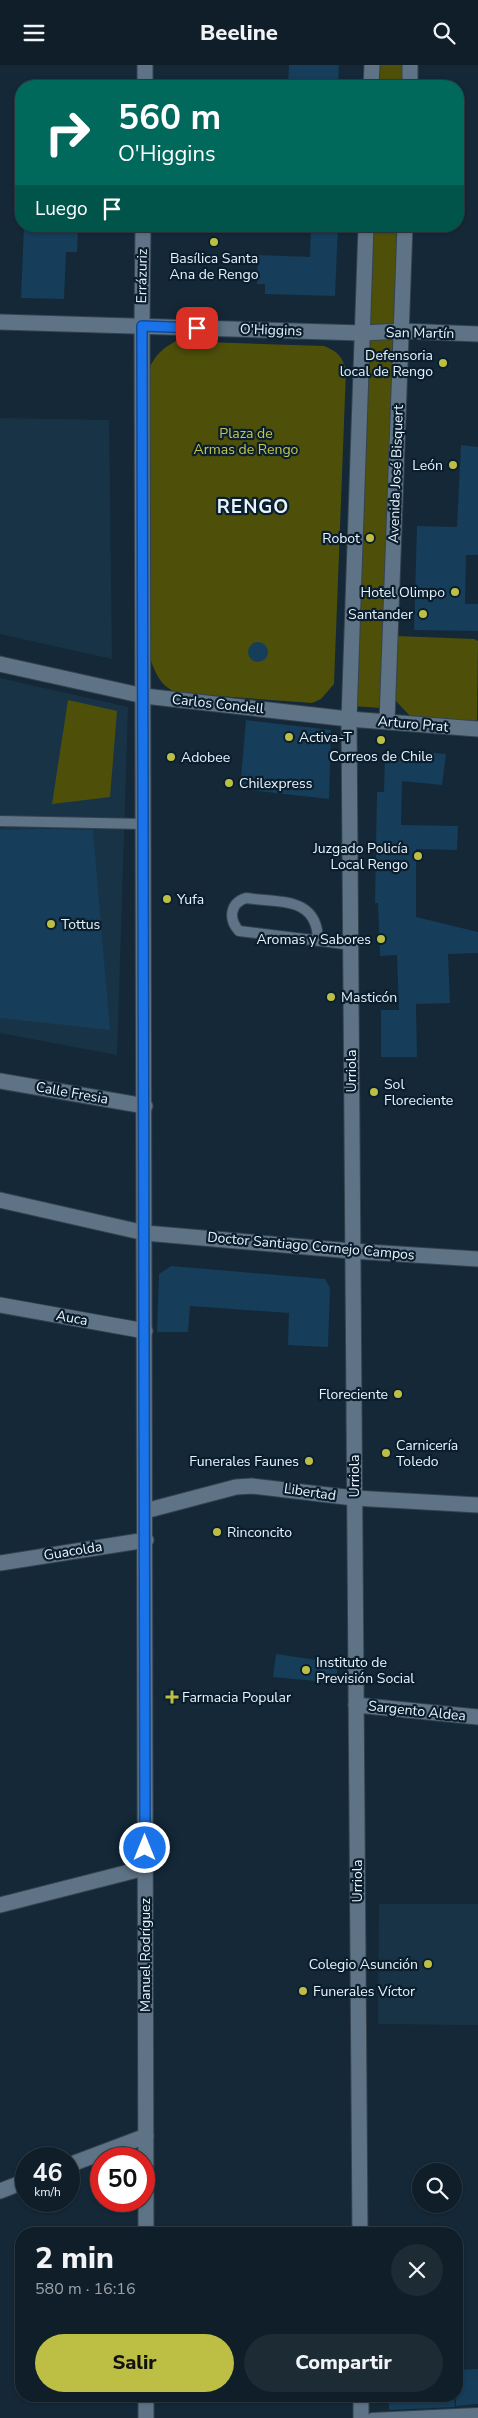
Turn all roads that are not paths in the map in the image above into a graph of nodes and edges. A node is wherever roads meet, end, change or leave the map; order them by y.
1 (145, 65) edge
2 (372, 65) edge
3 (410, 65) edge
4 (145, 80) edge
5 (371, 80) edge
6 (410, 80) edge
7 (143, 232) edge
8 (366, 232) edge
9 (405, 232) edge
10 (0, 322) edge
11 (142, 326) junction
12 (402, 331) junction
13 (362, 333) junction
14 (478, 334) edge
15 (0, 664) edge
16 (144, 696) junction
17 (349, 719) junction
18 (387, 721) junction
19 (478, 729) edge
20 (0, 821) edge
21 (144, 824) junction
22 (318, 941) junction
23 (350, 945) junction
24 (0, 1081) edge
25 (145, 1106) junction
26 (0, 1200) edge
27 (145, 1233) junction
28 (352, 1251) junction
29 (478, 1259) edge
30 (0, 1305) edge
31 (145, 1331) junction
32 (354, 1498) junction
33 (478, 1505) edge
34 (145, 1511) junction
35 (146, 1540) junction
36 (0, 1563) edge
37 (356, 1705) junction
38 (478, 1717) edge
39 (145, 1868) junction
40 (0, 1905) edge
41 (146, 2136) junction
42 (80, 2161) edge
43 (15, 2185) edge
44 (0, 2191) edge
45 (146, 2227) edge
46 (360, 2227) edge
47 (146, 2402) edge
48 (361, 2402) edge
49 (478, 2413) edge
50 (146, 2418) edge
51 (361, 2418) edge
52 (372, 2418) edge

1 - 4 main road
2 - 5 main road
3 - 6 main road
7 - 11 main road, Errázuriz
8 - 13 main road
9 - 12 main road, Avenida José Bisquert
10 - 11 main road, O'Higgins
11 - 13 main road, O'Higgins
11 - 16 main road, Manuel Rodríguez
12 - 13 main road, San Martín
12 - 14 main road, San Martín
12 - 18 main road, Avenida José Bisquert
13 - 17 main road
15 - 16 main road, Carlos Condell
16 - 17 main road, Carlos Condell
16 - 21 main road, Manuel Rodríguez
17 - 18 main road, Arturo Prat
17 - 23 main road, Urriola
18 - 19 main road, Arturo Prat
20 - 21 lane
21 - 25 main road, Manuel Rodríguez
22 - 22 lane
22 - 23 lane
23 - 28 main road, Urriola
24 - 25 main road, Calle Fresia
25 - 27 main road, Manuel Rodríguez
26 - 27 main road, Doctor Santiago Cornejo Campos
27 - 28 main road, Doctor Santiago Cornejo Campos
27 - 31 main road, Manuel Rodríguez
28 - 29 main road, Doctor Santiago Cornejo Campos
28 - 32 main road, Urriola
30 - 31 main road, Auca
31 - 34 main road, Manuel Rodríguez
32 - 33 main road, Libertad
32 - 34 main road, Libertad
32 - 37 main road, Urriola
34 - 35 main road, Manuel Rodríguez
35 - 36 main road, Guacolda
35 - 39 main road, Manuel Rodríguez
37 - 38 main road, Sargento Aldea
37 - 46 main road, Urriola
39 - 40 main road
39 - 41 main road, Manuel Rodríguez
41 - 42 main road
41 - 45 main road, Manuel Rodríguez
43 - 44 main road
47 - 50 main road
48 - 51 main road
49 - 52 lane

